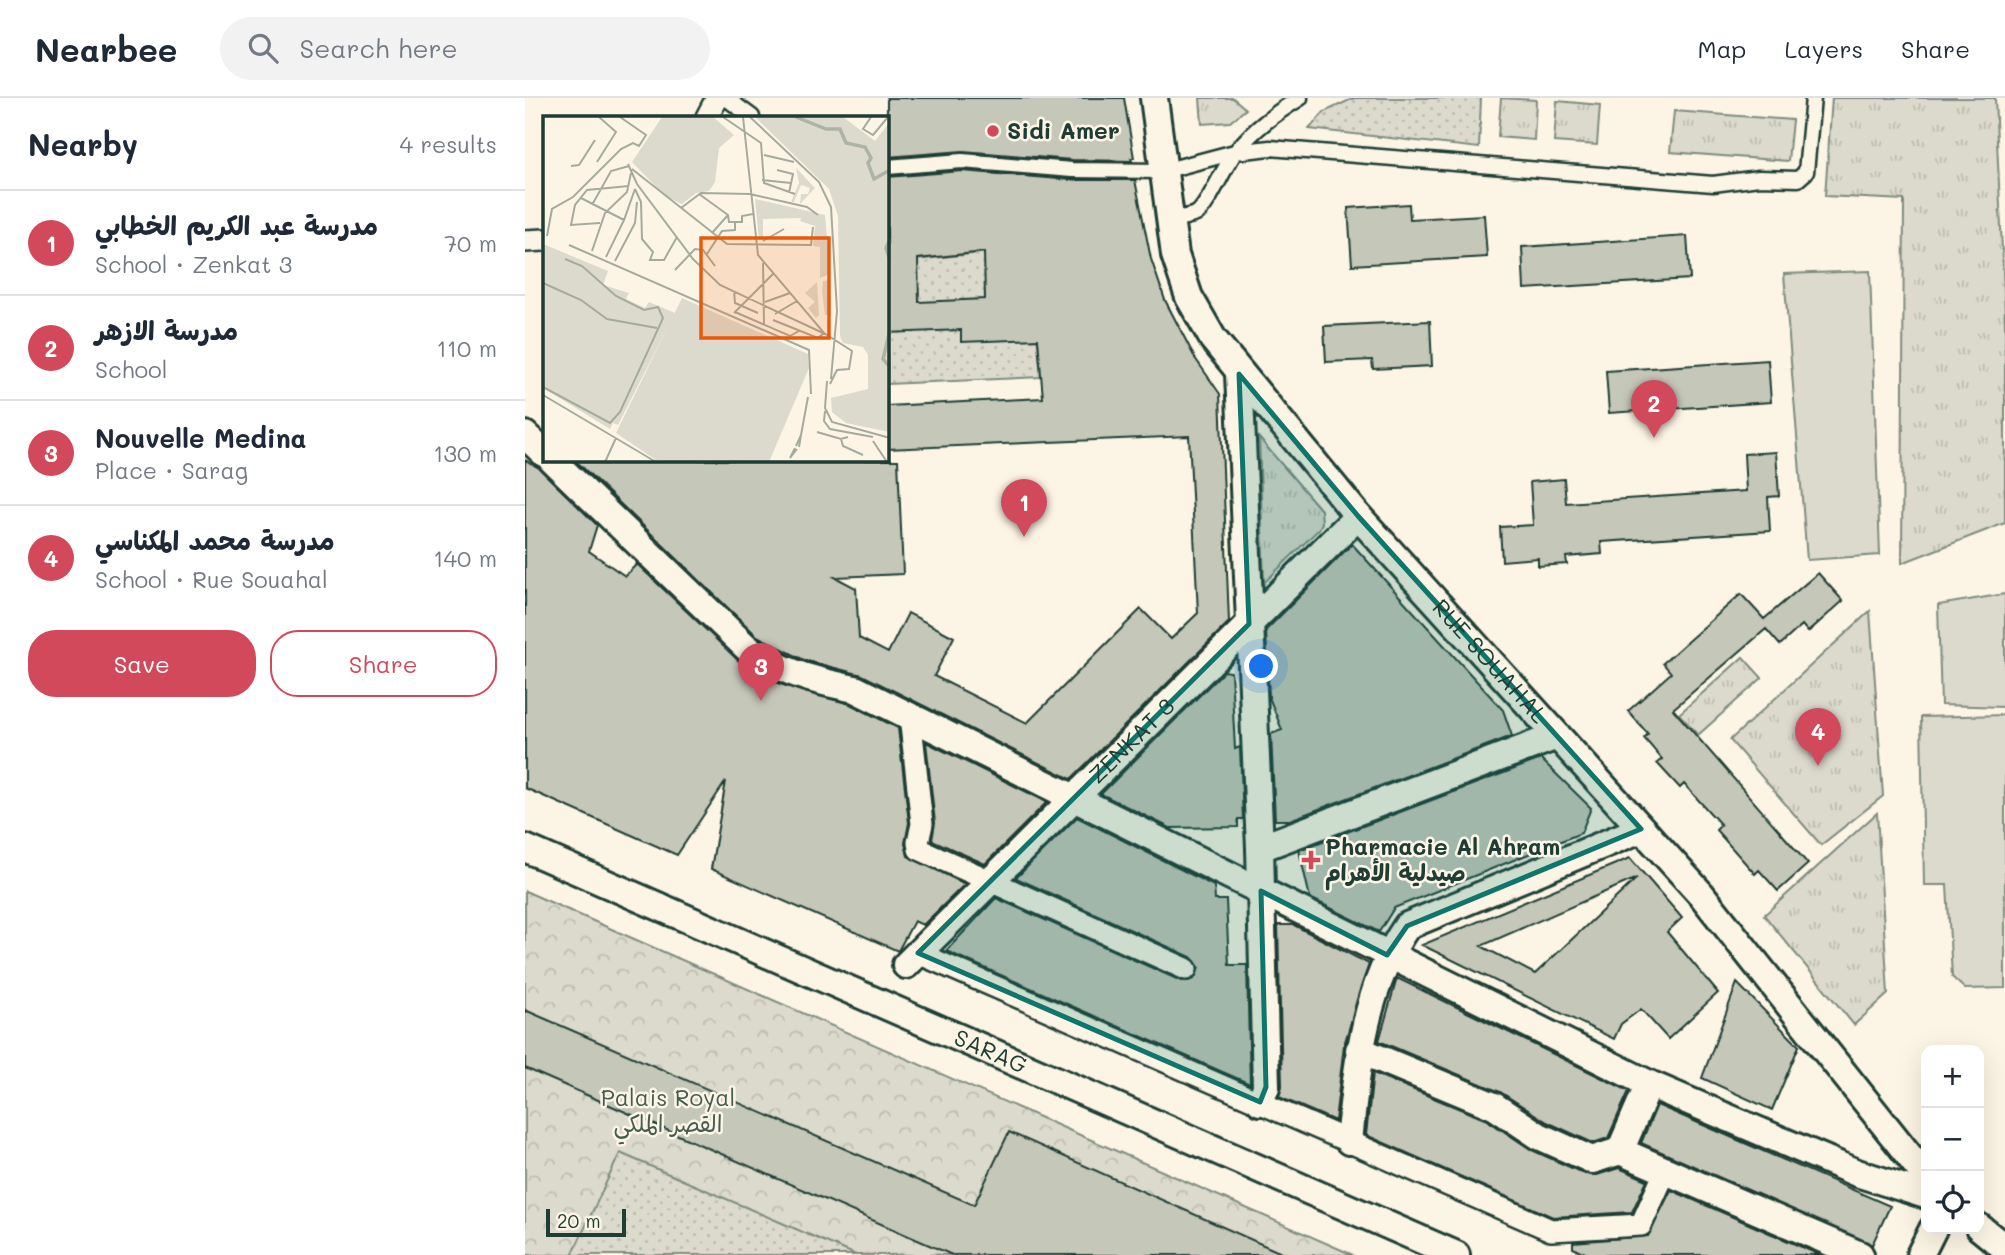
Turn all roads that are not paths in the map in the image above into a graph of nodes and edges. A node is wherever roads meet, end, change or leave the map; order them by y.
1 (717, 98) edge
2 (726, 98) edge
3 (1154, 98) edge
4 (1300, 98) edge
5 (1813, 98) edge
6 (708, 116) edge
7 (751, 116) edge
8 (1235, 152) junction
9 (889, 167) edge
10 (1163, 171) junction
11 (1170, 220) junction
12 (543, 240) edge
13 (525, 241) edge
14 (1239, 374) junction
15 (525, 435) edge
16 (543, 452) edge
17 (554, 462) edge
18 (1358, 516) junction
19 (1249, 624) junction
20 (910, 716) junction
21 (1557, 736) junction
22 (1075, 797) junction
23 (1641, 829) junction
24 (525, 848) edge
25 (1260, 848) junction
26 (992, 880) junction
27 (1261, 891) junction
28 (1387, 955) junction
29 (912, 959) joint
30 (1186, 969) dead end
31 (1359, 1050) junction
32 (1649, 1084) junction
33 (1260, 1102) junction
34 (1349, 1141) junction
35 (1620, 1151) junction
36 (1921, 1171) edge
37 (1665, 1172) junction
38 (1921, 1193) edge
39 (1984, 1231) edge
40 (1930, 1234) edge
41 (2005, 1248) edge
42 (1456, 1255) edge
43 (1860, 1255) edge
44 (1920, 1255) edge

1 - 6 street
2 - 7 lane
3 - 10 street, RUE SOUAHAL
4 - 8 lane
5 - 8 lane
8 - 10 lane
8 - 11 lane
9 - 10 lane
10 - 11 street, RUE SOUAHAL
11 - 14 street, RUE SOUAHAL
12 - 13 street
14 - 18 street, RUE SOUAHAL
14 - 19 street
15 - 16 street
17 - 20 street
18 - 19 street, ZENKAT 3
18 - 21 street, RUE SOUAHAL
19 - 22 street, ZENKAT 3
19 - 25 street
20 - 22 street
20 - 26 street
21 - 23 street, RUE SOUAHAL
21 - 25 street
22 - 26 street, ZENKAT 3
22 - 27 street
23 - 28 street
23 - 36 street, RUE SOUAHAL
24 - 42 street, SARAG
25 - 27 street
26 - 29 street, ZENKAT 3
26 - 30 street
27 - 28 street
27 - 33 street
28 - 31 street
28 - 32 street
29 - 33 street
31 - 34 street
31 - 35 street
32 - 35 street
32 - 38 street
33 - 34 street
34 - 37 street
35 - 37 street
37 - 43 street
39 - 41 street
40 - 44 street

